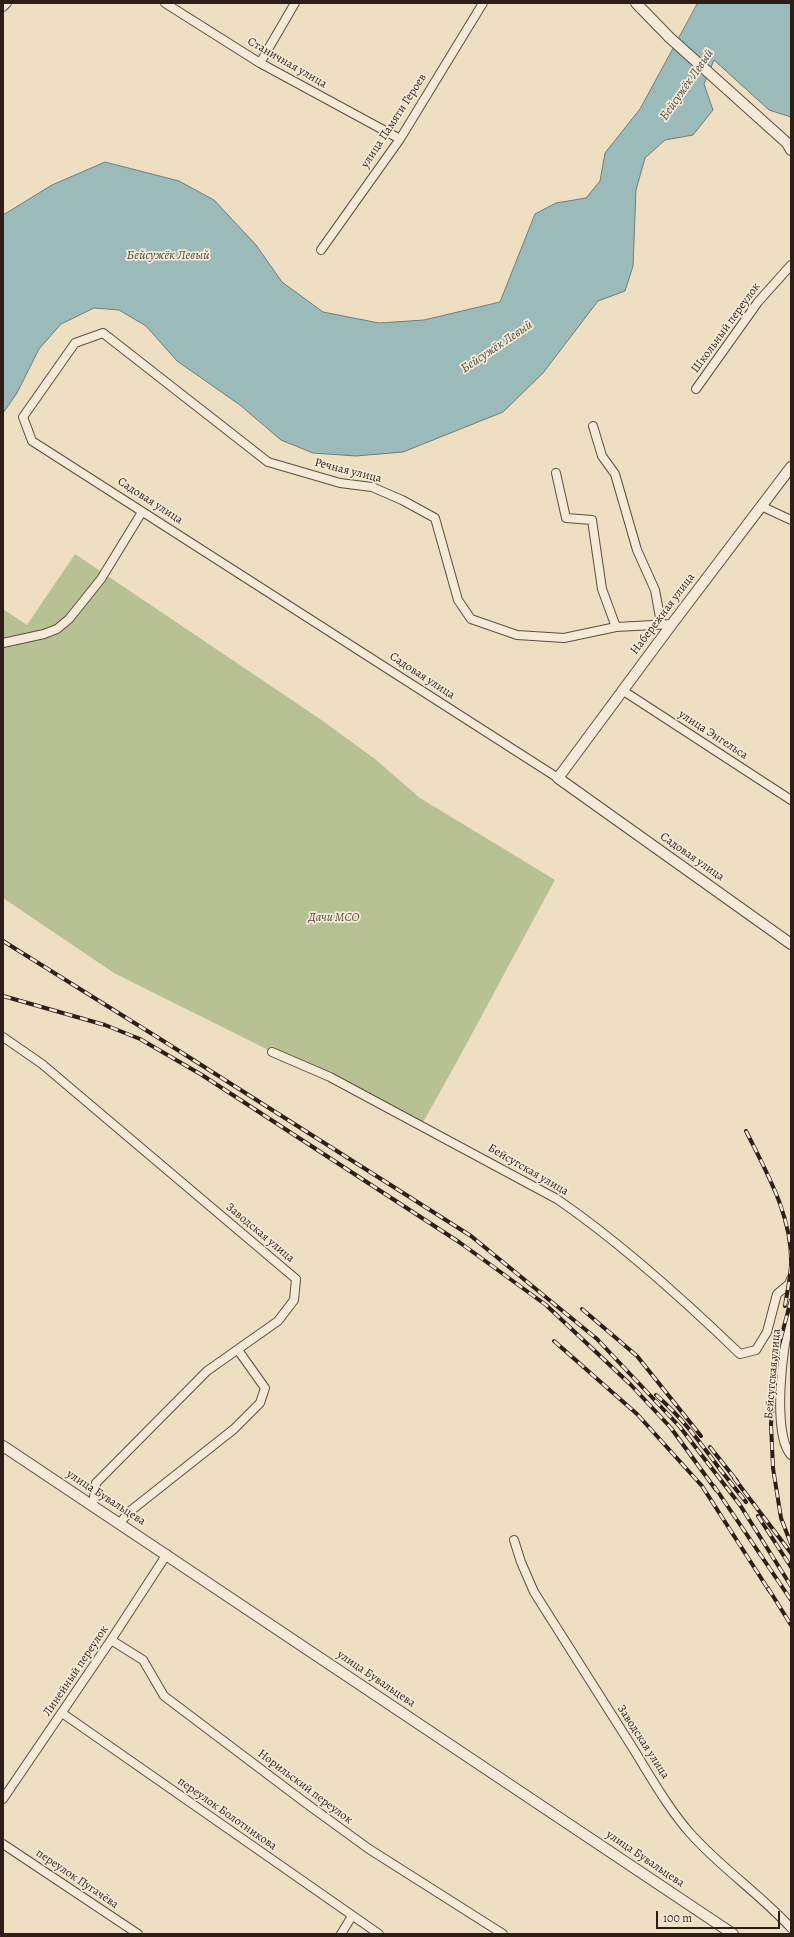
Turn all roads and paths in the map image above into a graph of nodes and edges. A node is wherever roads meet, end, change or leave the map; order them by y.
1 (7, 3) edge
2 (165, 3) edge
3 (295, 3) edge
4 (483, 3) edge
5 (636, 3) edge
6 (3, 7) edge
7 (260, 63) junction
8 (400, 139) junction
9 (790, 145) edge
10 (321, 250) dead end
11 (791, 265) edge
12 (103, 333) joint
13 (696, 388) dead end
14 (593, 426) dead end
15 (791, 467) edge
16 (556, 473) dead end
17 (761, 506) junction
18 (142, 512) junction
19 (791, 520) edge
20 (666, 623) junction
21 (616, 627) junction
22 (3, 643) edge
23 (622, 690) junction
24 (558, 778) junction
25 (791, 800) edge
26 (791, 944) edge
27 (3, 1037) edge
28 (272, 1052) dead end
29 (791, 1279) edge
30 (791, 1317) edge
31 (238, 1350) junction
32 (3, 1446) edge
33 (791, 1455) edge
34 (93, 1505) junction
35 (120, 1523) junction
36 (514, 1540) dead end
37 (167, 1554) junction
38 (111, 1640) junction
39 (62, 1713) junction
40 (3, 1799) edge
41 (3, 1844) edge
42 (352, 1916) junction
43 (791, 1928) edge
44 (138, 1934) edge
45 (341, 1934) edge
46 (379, 1934) edge
47 (502, 1934) edge
48 (733, 1934) edge

1 - 6 street
2 - 7 street, Станичная улица
3 - 7 street
4 - 8 street, улица Памяти Героев
5 - 9 street
7 - 8 street, Станичная улица
8 - 10 street, улица Памяти Героев
11 - 13 street, Школьный переулок
12 - 18 street, Садовая улица
12 - 21 street, Речная улица
14 - 20 street
15 - 17 street, Набережная улица
16 - 21 street
17 - 19 street
17 - 20 street, Набережная улица
18 - 22 street
18 - 24 street, Садовая улица
20 - 21 street, Речная улица
20 - 23 street, Набережная улица
23 - 24 street, Набережная улица
23 - 25 street, улица Энгельса
24 - 26 street, Садовая улица
27 - 31 street, Заводская улица
28 - 29 street, Бейсугская улица
30 - 33 street, Бейсугская улица
31 - 34 street, Заводская улица
31 - 35 street
32 - 34 street, улица Бувальцева
34 - 35 street, улица Бувальцева
35 - 37 street, улица Бувальцева
36 - 43 street, Заводская улица
37 - 38 street, Линейный переулок
37 - 48 street, улица Бувальцева
38 - 39 street, Линейный переулок
38 - 47 street, Норильский переулок
39 - 40 street, Линейный переулок
39 - 42 street, переулок Болотникова
41 - 44 street, переулок Пугачёва
42 - 45 street
42 - 46 street, переулок Болотникова

